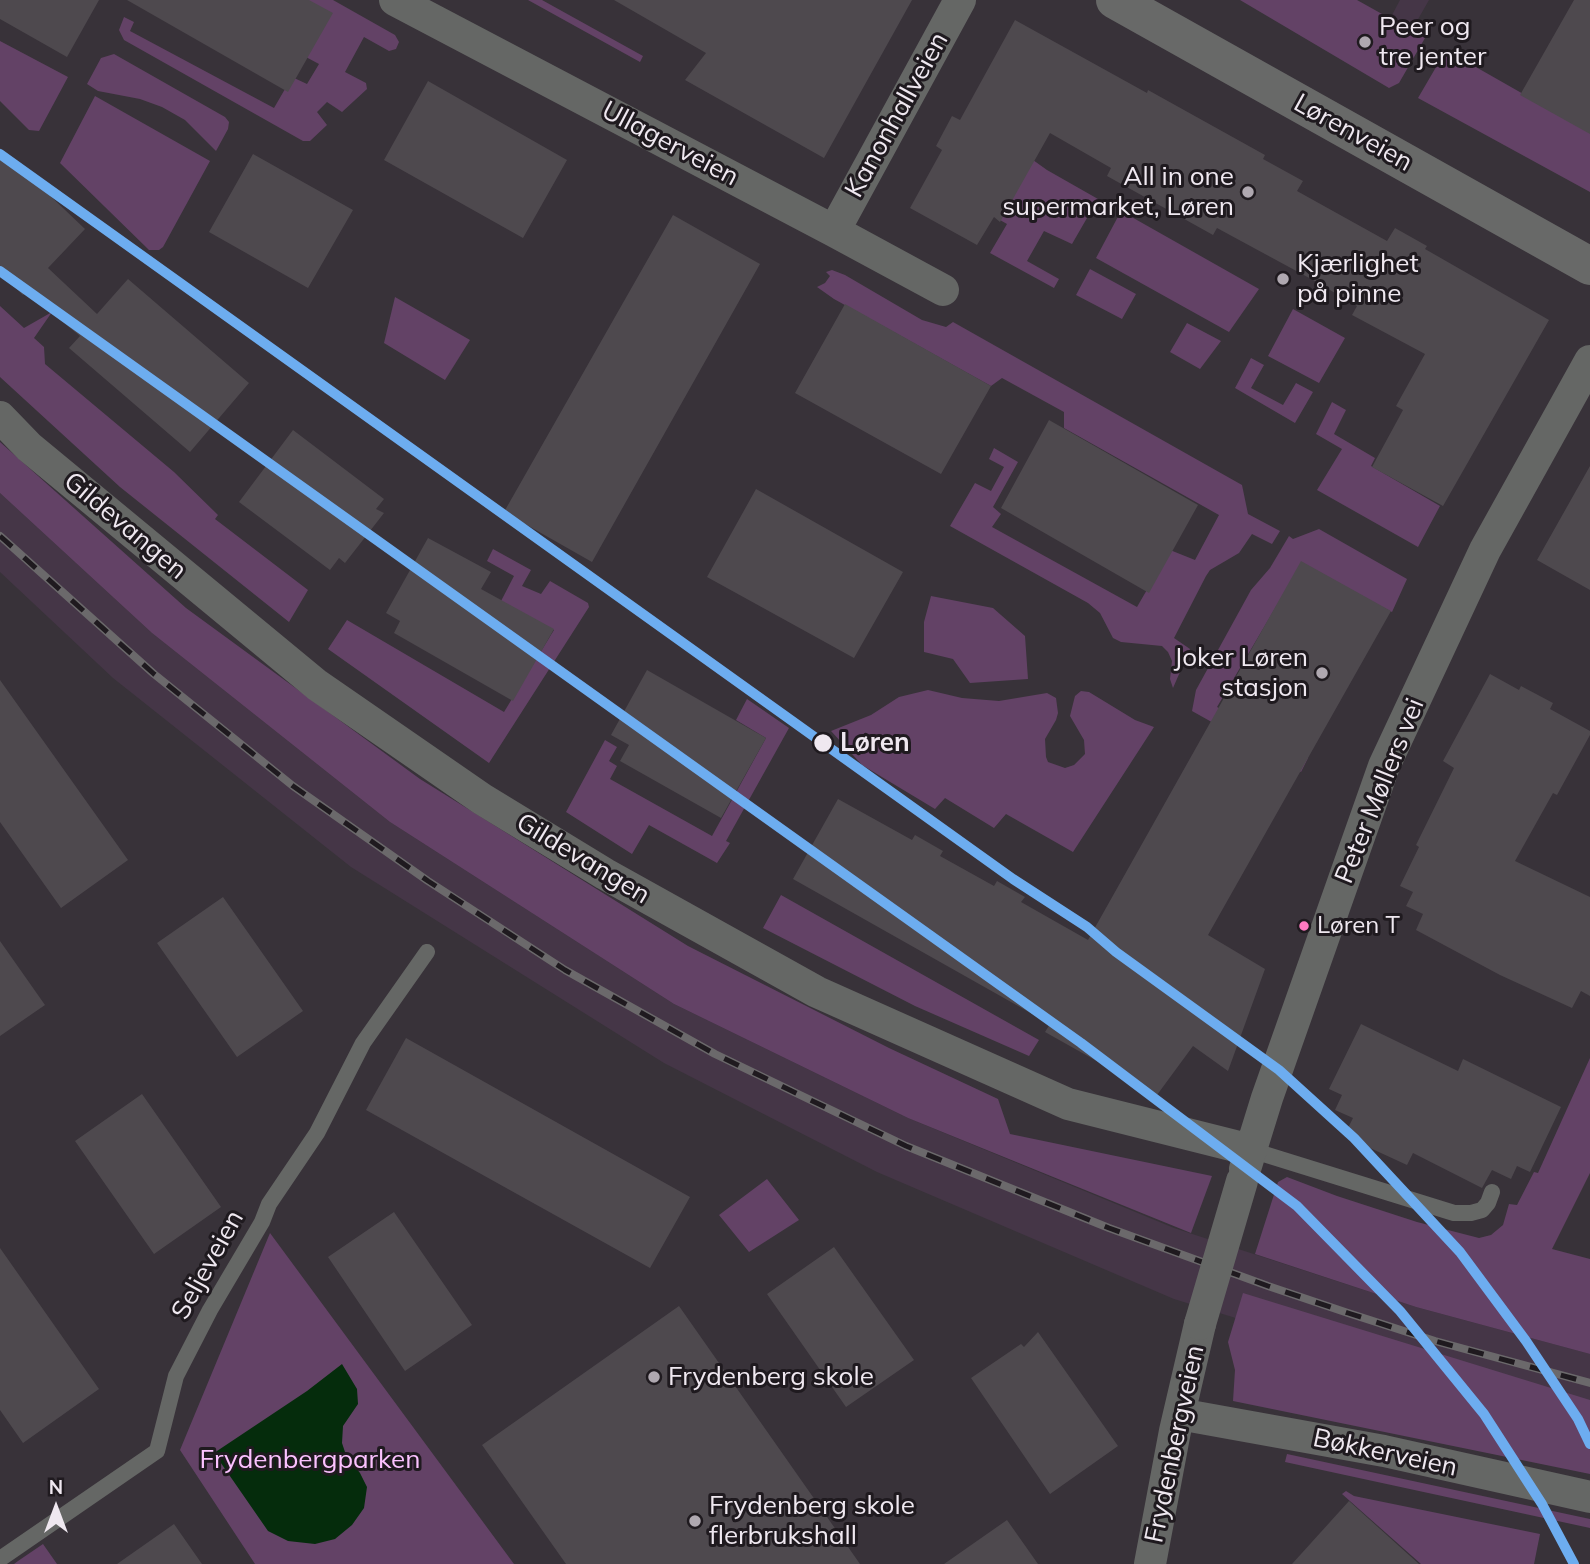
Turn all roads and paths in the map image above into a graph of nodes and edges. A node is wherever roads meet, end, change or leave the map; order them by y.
1 (395, 0) edge
2 (960, 0) edge
3 (1115, 0) edge
4 (834, 231) junction
5 (1590, 266) edge
6 (943, 290) dead end
7 (1590, 361) edge
8 (0, 417) edge
9 (427, 952) dead end
10 (1251, 1150) junction
11 (1492, 1192) dead end
12 (1200, 1324) joint
13 (1179, 1413) junction
14 (1590, 1497) edge
15 (0, 1559) edge
16 (1150, 1564) edge

1 - 4 street, Ullagerveien
2 - 4 street, Kanonhallveien
3 - 5 street, Lørenveien
4 - 6 street, Ullagerveien
7 - 10 street, Peter Møllers vei
8 - 10 street, Gildevangen
9 - 15 lane, Seljeveien
10 - 11 lane
10 - 12 street, Peter Møllers vei, bridge
12 - 13 street, Frydenbergveien
13 - 14 street, Bøkkerveien
13 - 16 street, Frydenbergveien

